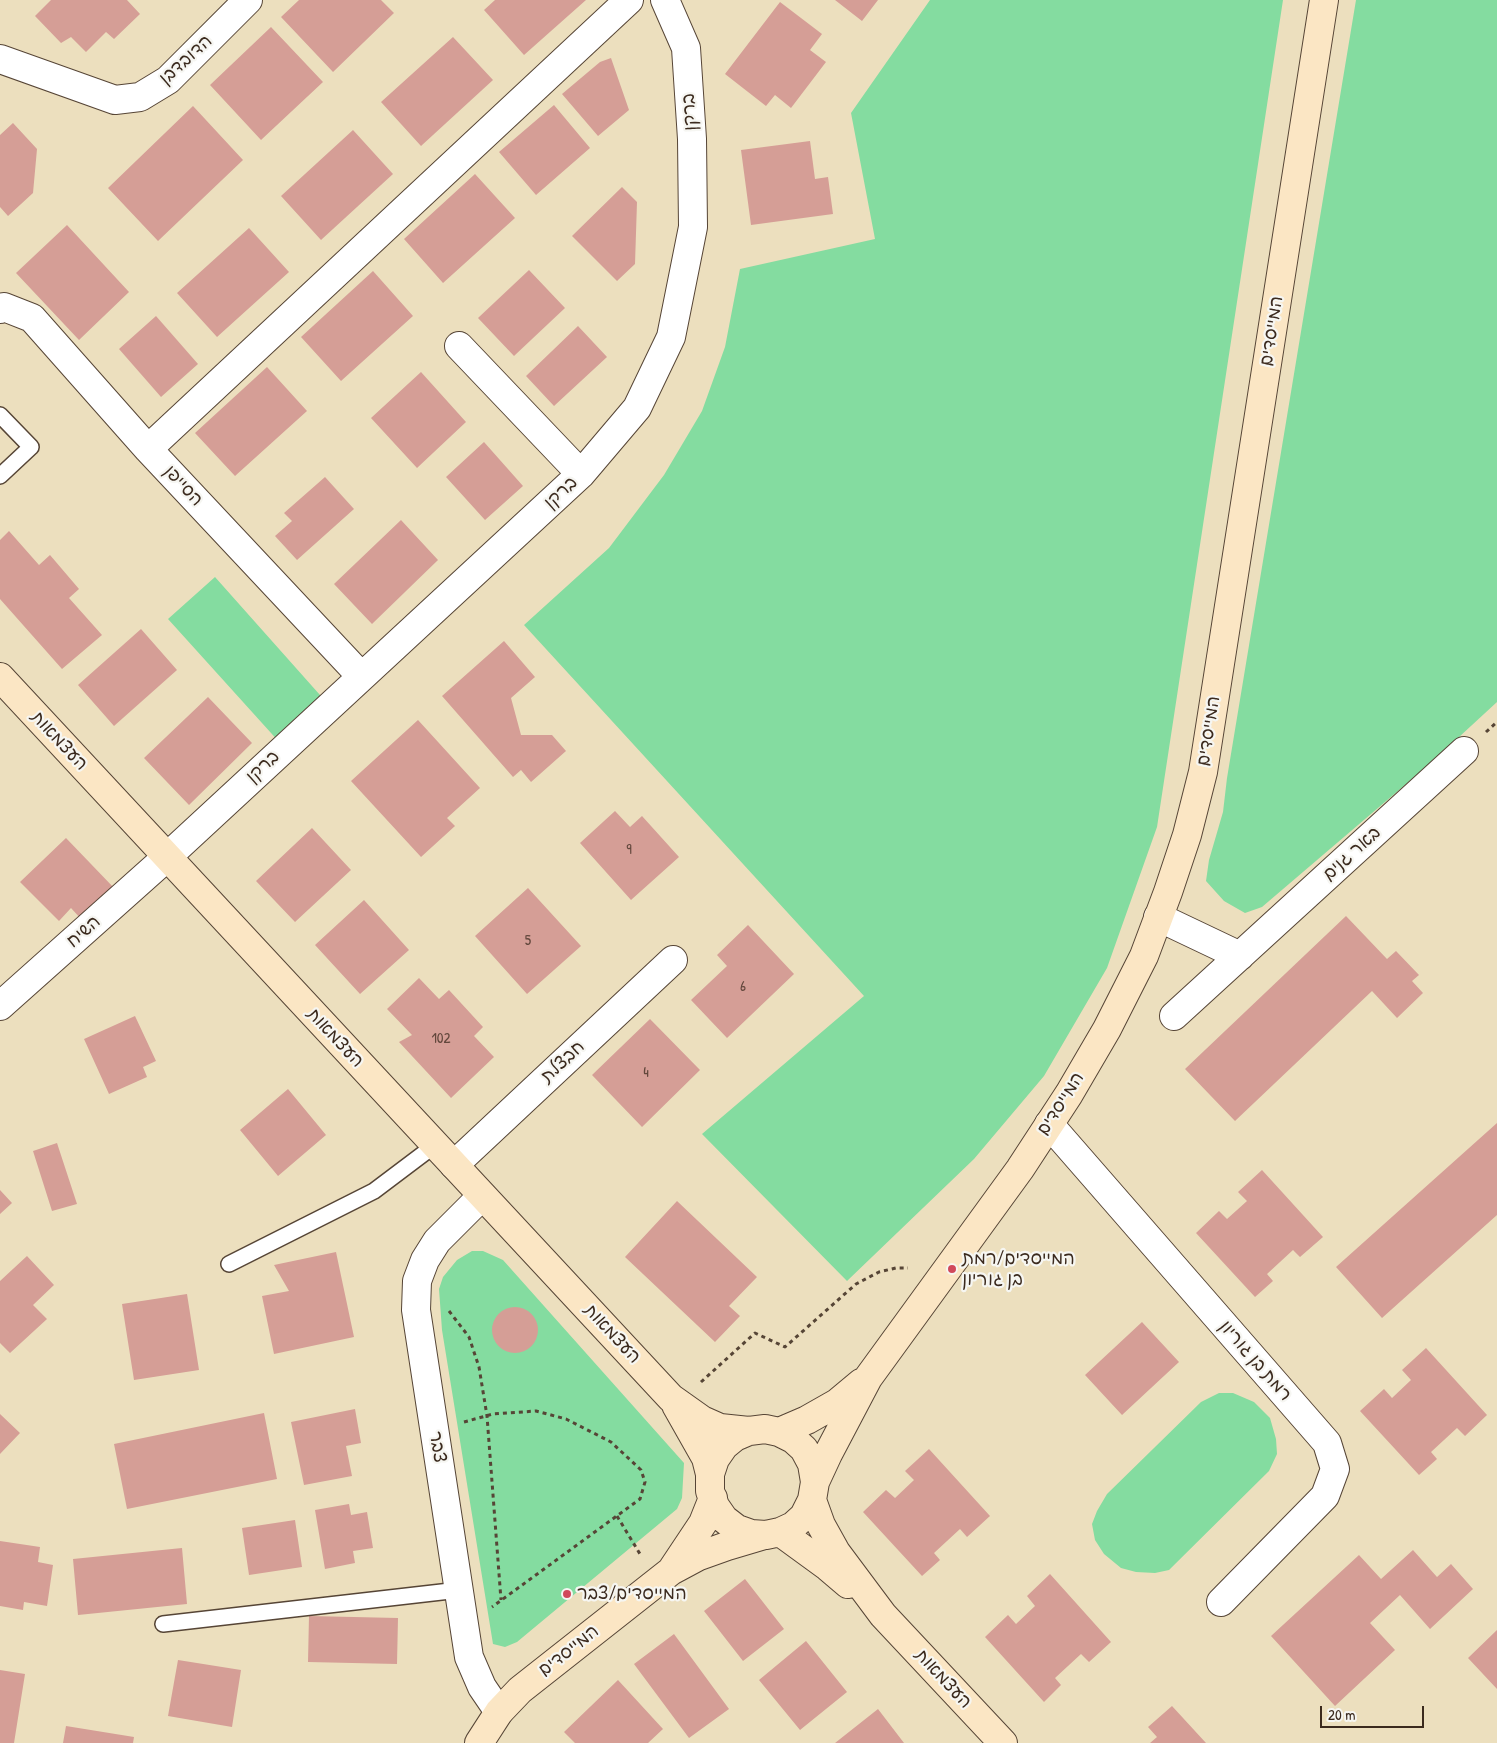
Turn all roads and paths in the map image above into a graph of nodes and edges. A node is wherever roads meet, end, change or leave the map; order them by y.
1 (248, 0) edge
2 (629, 0) edge
3 (1324, 0) edge
4 (669, 2) edge
5 (0, 59) edge
6 (0, 309) edge
7 (459, 346) dead end
8 (0, 414) edge
9 (148, 449) junction
10 (581, 474) junction
11 (0, 476) edge
12 (361, 676) junction
13 (0, 677) edge
14 (1464, 751) dead end
15 (167, 857) junction
16 (1158, 917) junction
17 (1240, 956) junction
18 (672, 960) dead end
19 (0, 1006) edge
20 (1174, 1016) dead end
21 (1049, 1124) junction
22 (435, 1145) junction
23 (454, 1165) junction
24 (482, 1196) junction
25 (229, 1264) dead end
26 (948, 1267) junction
27 (417, 1292) junction
28 (868, 1378) junction
29 (675, 1400) junction
30 (487, 1416) junction
31 (435, 1430) junction
32 (749, 1431) junction
33 (779, 1432) junction
34 (712, 1486) junction
35 (814, 1491) junction
36 (617, 1516) junction
37 (773, 1534) junction
38 (664, 1577) junction
39 (459, 1590) junction
40 (501, 1601) junction
41 (1221, 1602) dead end
42 (883, 1615) junction
43 (163, 1624) dead end
44 (465, 1627) junction
45 (499, 1712) junction
46 (479, 1743) edge
47 (1003, 1743) edge

1 - 5 street, הדובדבן
2 - 9 street
3 - 16 street, המייסדים
4 - 10 street, ברקן
6 - 9 street, הסייפן
7 - 10 street
8 - 11 lane
9 - 12 street, הסייפן
10 - 12 street, ברקן
12 - 15 street, ברקן
13 - 15 street, העצמאות
14 - 17 street, באר גנים
15 - 19 street, השיח
15 - 22 street, העצמאות
16 - 17 street
16 - 21 street, המייסדים
17 - 20 street, באר גנים
18 - 23 street, חבצלת
21 - 26 street, המייסדים
21 - 41 street, רמת בן גוריון
22 - 23 street, העצמאות
22 - 25 lane
23 - 24 street, העצמאות
24 - 27 street, צבר
24 - 29 street, העצמאות
26 - 28 street, המייסדים
26 - 29 path
27 - 30 path
27 - 31 street, צבר
28 - 33 street, המייסדים
28 - 35 street, המייסדים
29 - 32 street, העצמאות
29 - 34 street, העצמאות
30 - 31 path
30 - 36 path
30 - 40 path
31 - 39 street, צבר
32 - 33 street
32 - 34 street
33 - 35 street
34 - 37 street
34 - 38 street, המייסדים
35 - 37 street
35 - 42 street, העצמאות
36 - 38 path
36 - 40 path
37 - 38 street, המייסדים
37 - 42 street, העצמאות
38 - 45 street, המייסדים
39 - 43 lane
39 - 44 street, צבר
40 - 44 path
42 - 47 street, העצמאות
44 - 45 street, צבר
45 - 46 street, המייסדים

